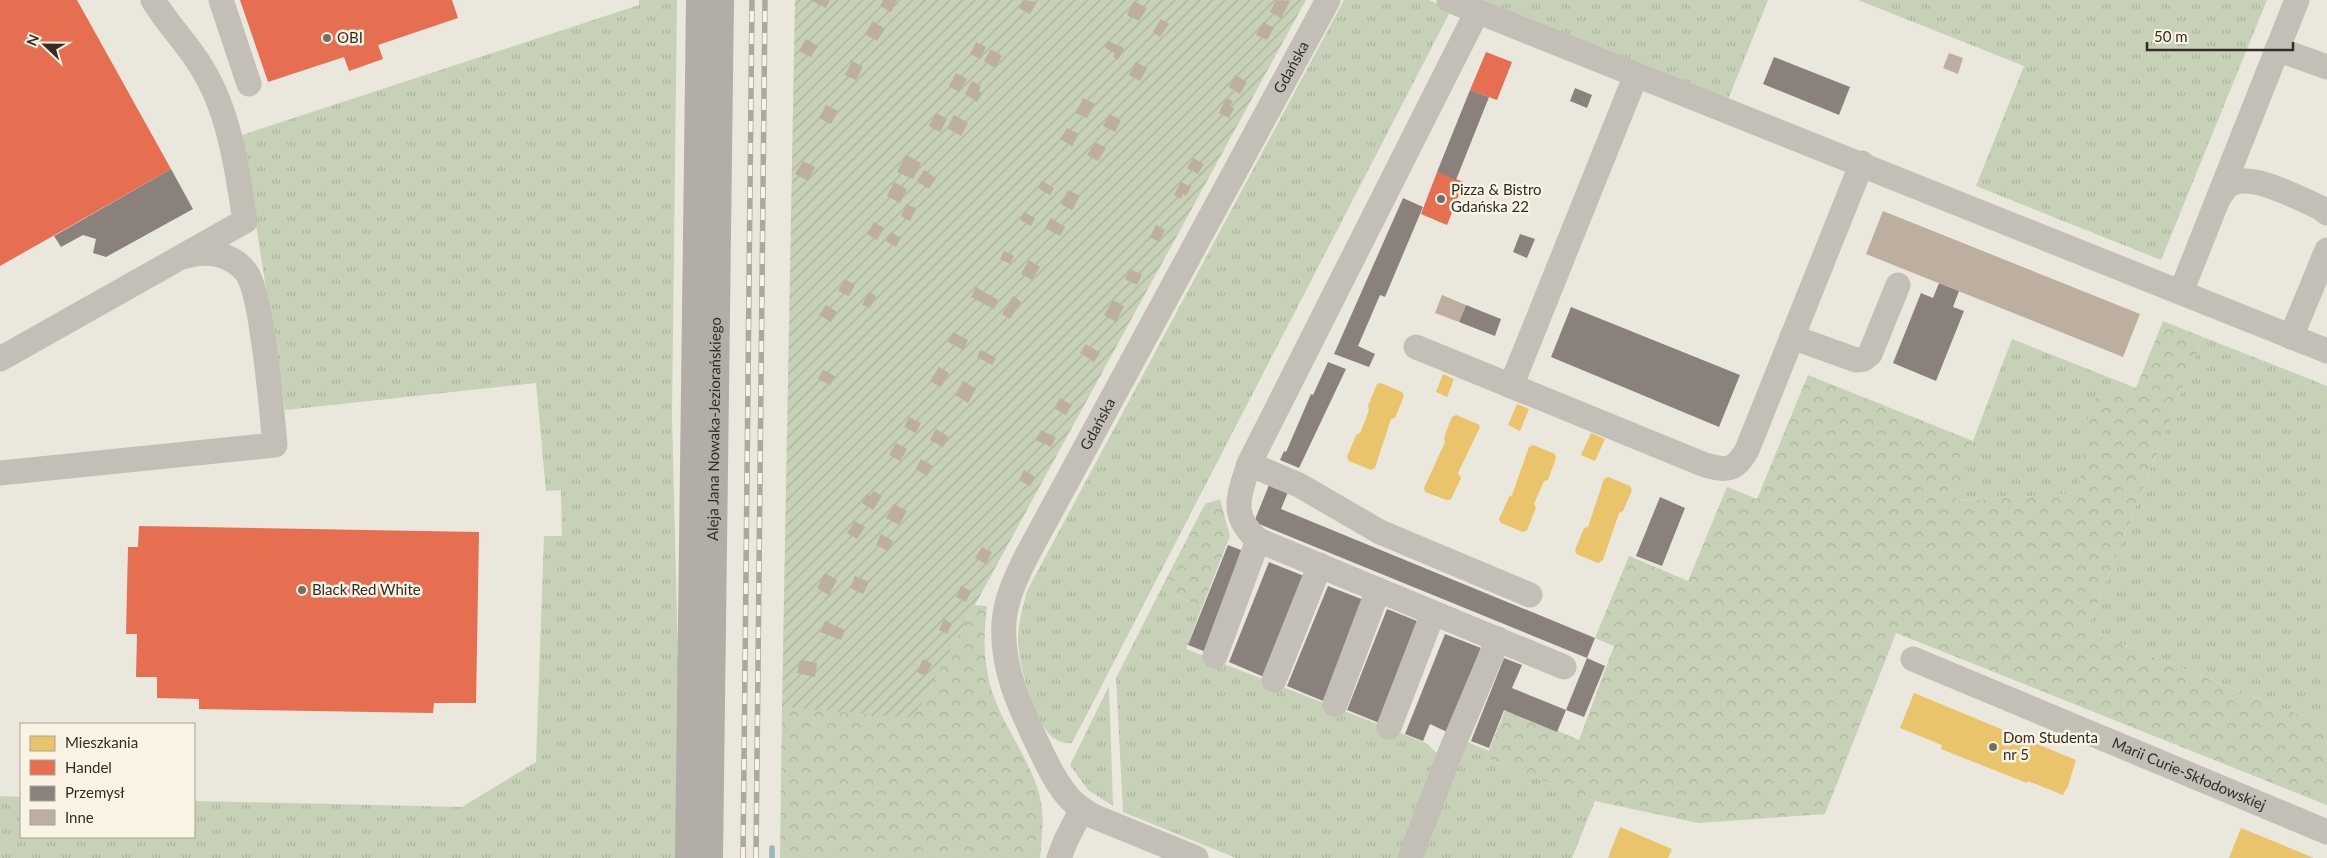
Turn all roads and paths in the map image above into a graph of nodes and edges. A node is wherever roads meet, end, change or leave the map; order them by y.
1 (153, 0) edge
2 (221, 0) edge
3 (700, 0) edge
4 (720, 0) edge
5 (1328, 0) edge
6 (1449, 0) edge
7 (2297, 0) edge
8 (1477, 12) junction
9 (2278, 49) junction
10 (2327, 67) edge
11 (1636, 74) junction
12 (249, 84) dead end
13 (1862, 163) junction
14 (2219, 197) junction
15 (2327, 213) edge
16 (2327, 250) edge
17 (181, 258) junction
18 (1898, 285) dead end
19 (2181, 292) junction
20 (2290, 336) junction
21 (1792, 337) junction
22 (1416, 347) dead end
23 (2327, 352) edge
24 (0, 359) edge
25 (1511, 386) junction
26 (1249, 464) junction
27 (0, 473) edge
28 (1258, 540) junction
29 (1320, 565) junction
30 (1378, 590) junction
31 (1530, 595) dead end
32 (1433, 613) junction
33 (1498, 639) junction
34 (1215, 656) dead end
35 (1913, 659) dead end
36 (1564, 667) dead end
37 (1274, 680) dead end
38 (1334, 704) dead end
39 (1389, 727) dead end
40 (1082, 809) junction
41 (2327, 832) edge
42 (689, 858) edge
43 (709, 858) edge
44 (1060, 858) edge
45 (1196, 858) edge
46 (1410, 858) edge

1 - 17 street
2 - 12 street
3 - 42 main road, Aleja Jana Nowaka-Jeziorańskiego
4 - 43 main road, Aleja Jana Nowaka-Jeziorańskiego
5 - 40 street, Gdańska
6 - 8 street
7 - 9 street
8 - 11 street
8 - 26 street
9 - 10 street
9 - 14 street
11 - 13 street
11 - 25 street
13 - 19 street
13 - 21 street
14 - 15 street
14 - 19 street
16 - 20 street
17 - 24 street
17 - 27 street
18 - 21 street
19 - 20 street
20 - 23 street
21 - 25 street
22 - 25 street
26 - 28 street
26 - 31 street
28 - 29 street
28 - 34 street
29 - 30 street
29 - 37 street
30 - 32 street
30 - 38 street
32 - 33 street
32 - 39 street
33 - 36 street
33 - 46 street
35 - 41 street, Marii Curie-Skłodowskiej
40 - 44 street
40 - 45 street, Gdańska

